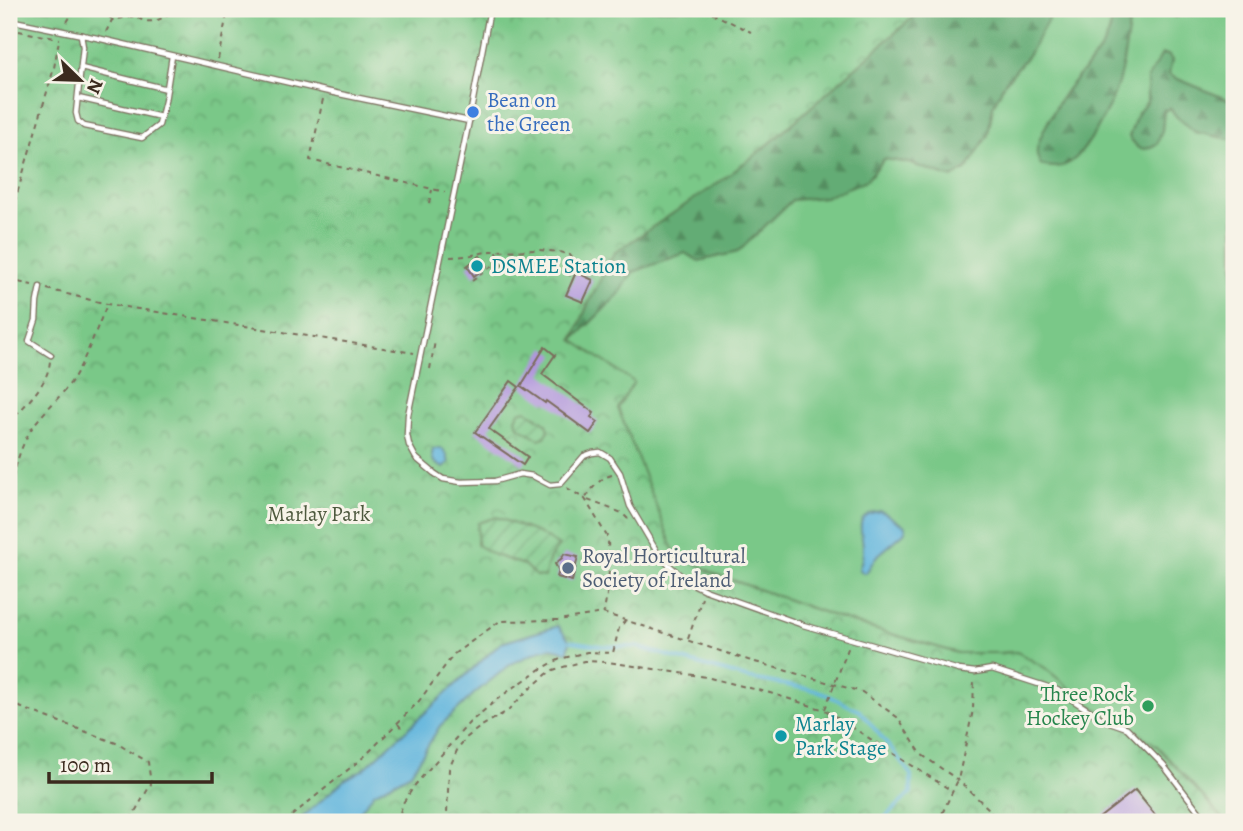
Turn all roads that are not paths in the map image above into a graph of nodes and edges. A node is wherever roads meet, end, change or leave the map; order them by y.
1 (490, 9) edge
2 (9, 20) edge
3 (81, 35) junction
4 (172, 56) junction
5 (81, 68) junction
6 (167, 89) junction
7 (78, 98) junction
8 (161, 117) junction
9 (469, 121) junction
10 (40, 287) road end
11 (51, 355) road end
12 (1207, 822) edge

1 - 9 lane
2 - 3 lane
3 - 4 lane
3 - 5 lane
4 - 6 lane
4 - 9 lane
5 - 6 lane
5 - 7 lane
6 - 8 lane
7 - 8 lane
7 - 8 lane
9 - 12 lane
10 - 11 lane

